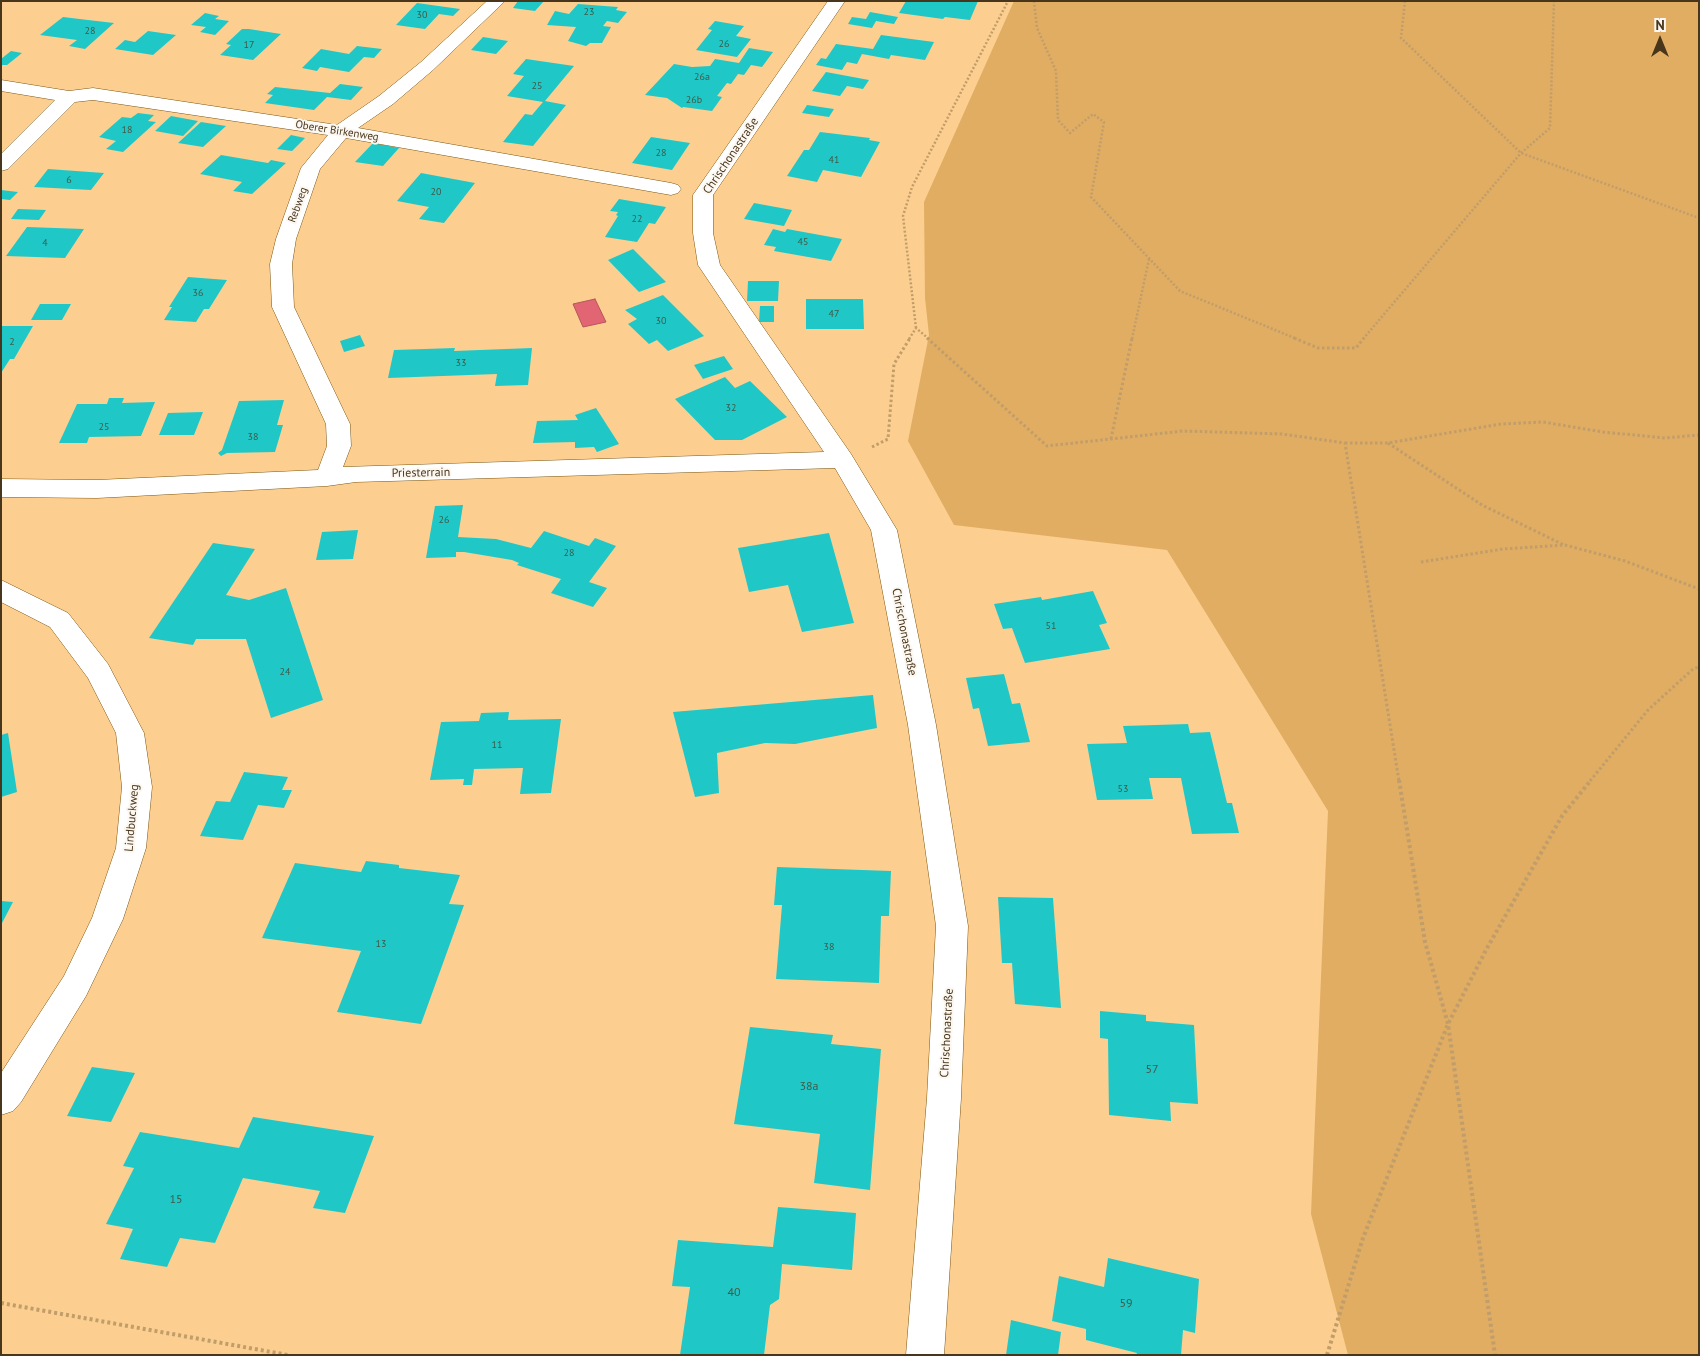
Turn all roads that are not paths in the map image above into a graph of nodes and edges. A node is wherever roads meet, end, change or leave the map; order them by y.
1 (497, 1) edge
2 (837, 1) edge
3 (1, 85) edge
4 (69, 97) junction
5 (341, 131) junction
6 (1, 165) edge
7 (688, 192) junction
8 (842, 460) junction
9 (327, 478) junction
10 (1, 488) edge
11 (1, 590) edge
12 (1, 1099) edge
13 (925, 1355) edge

1 - 5 street, Rebweg
2 - 7 street, Chrischonastraße
3 - 4 street, Oberer Birkenweg
4 - 5 street, Oberer Birkenweg
4 - 6 street
5 - 7 street, Oberer Birkenweg
5 - 9 street, Rebweg
7 - 8 street, Chrischonastraße
8 - 9 street, Priesterrain
8 - 13 street, Chrischonastraße
9 - 10 street, Priesterrain
11 - 12 street, Lindbuckweg

